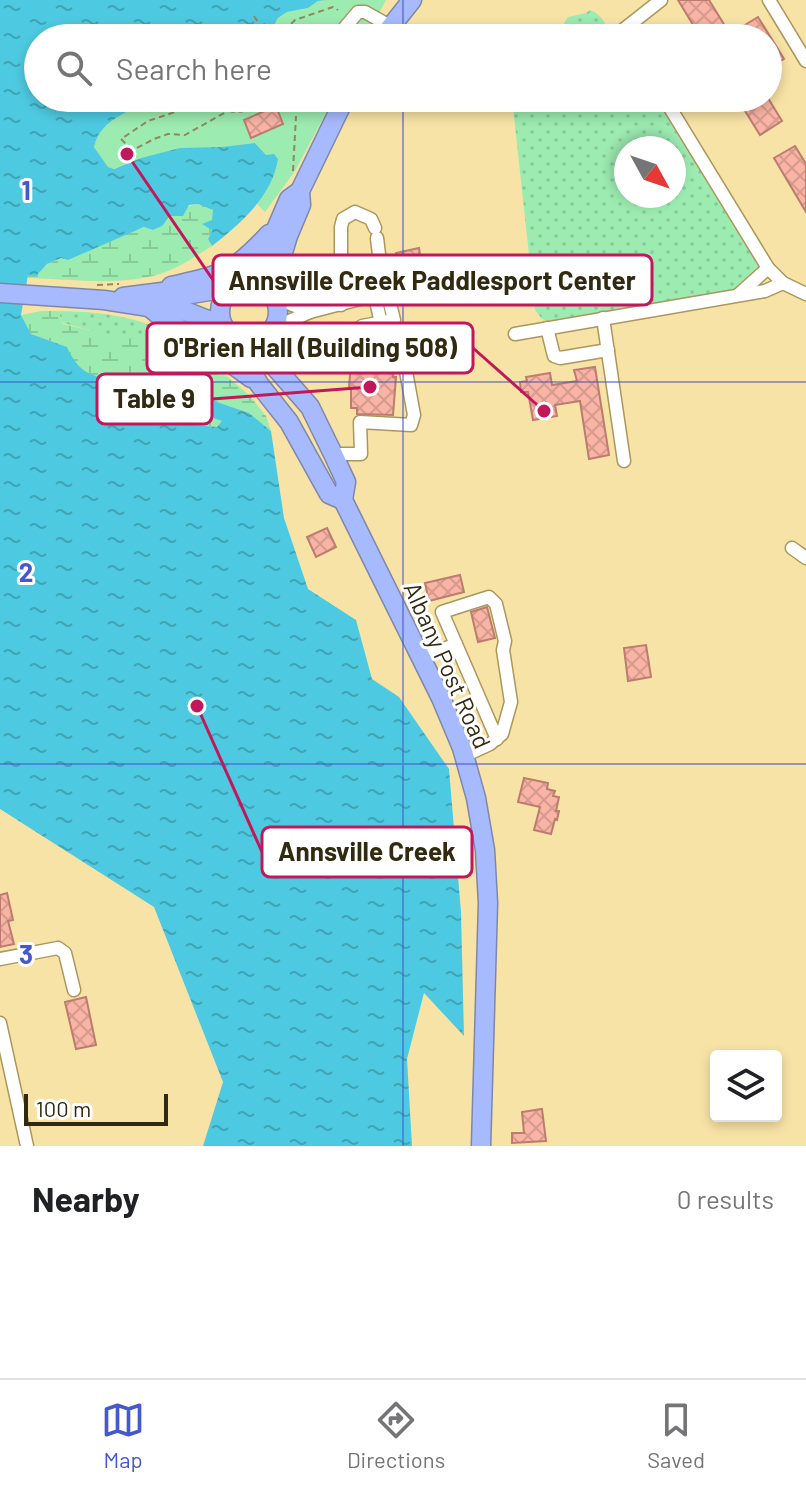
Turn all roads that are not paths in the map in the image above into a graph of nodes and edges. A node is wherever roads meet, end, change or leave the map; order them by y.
1 (412, 0) edge
2 (661, 0) edge
3 (769, 0) edge
4 (347, 24) edge
5 (378, 24) edge
6 (392, 24) edge
7 (631, 24) edge
8 (806, 61) edge
9 (338, 112) edge
10 (673, 112) edge
11 (300, 191) junction
12 (275, 230) junction
13 (768, 268) junction
14 (783, 283) junction
15 (236, 285) junction
16 (162, 292) junction
17 (0, 293) edge
18 (806, 294) edge
19 (273, 295) junction
20 (380, 295) junction
21 (738, 295) junction
22 (98, 299) junction
23 (341, 305) junction
24 (149, 307) junction
25 (310, 312) junction
26 (603, 318) junction
27 (547, 328) junction
28 (270, 332) junction
29 (228, 334) junction
30 (515, 334) dead end
31 (608, 350) junction
32 (259, 384) junction
33 (333, 454) junction
34 (624, 461) dead end
35 (343, 500) junction
36 (792, 548) dead end
37 (806, 558) edge
38 (456, 644) junction
39 (422, 658) junction
40 (497, 739) junction
41 (464, 756) junction
42 (0, 959) edge
43 (74, 990) dead end
44 (0, 1023) edge
45 (27, 1146) edge
46 (481, 1146) edge

1 - 6 highway
2 - 7 street
3 - 8 street
4 - 5 street
9 - 11 highway
10 - 13 street
11 - 12 highway
11 - 19 highway
12 - 15 highway
12 - 16 highway
13 - 14 street
13 - 21 street
14 - 18 street
14 - 21 street
15 - 16 highway
15 - 19 highway
15 - 29 highway
16 - 22 highway
17 - 22 highway
19 - 25 street
19 - 28 highway
20 - 23 street
20 - 23 street
20 - 33 street
21 - 26 street
22 - 24 highway
23 - 25 street
24 - 29 highway
24 - 32 highway
25 - 28 street
26 - 27 street
26 - 31 street
27 - 30 street
27 - 31 street
28 - 29 highway
28 - 33 highway, Albany Post Road
29 - 32 highway, Albany Post Road
31 - 34 street
32 - 35 highway, Albany Post Road
33 - 35 highway, Albany Post Road
35 - 39 highway, Albany Post Road
36 - 37 street
38 - 39 street
38 - 40 street
38 - 40 street
39 - 41 highway, Albany Post Road
40 - 41 street
41 - 46 highway, Albany Post Road
42 - 43 street
44 - 45 street

